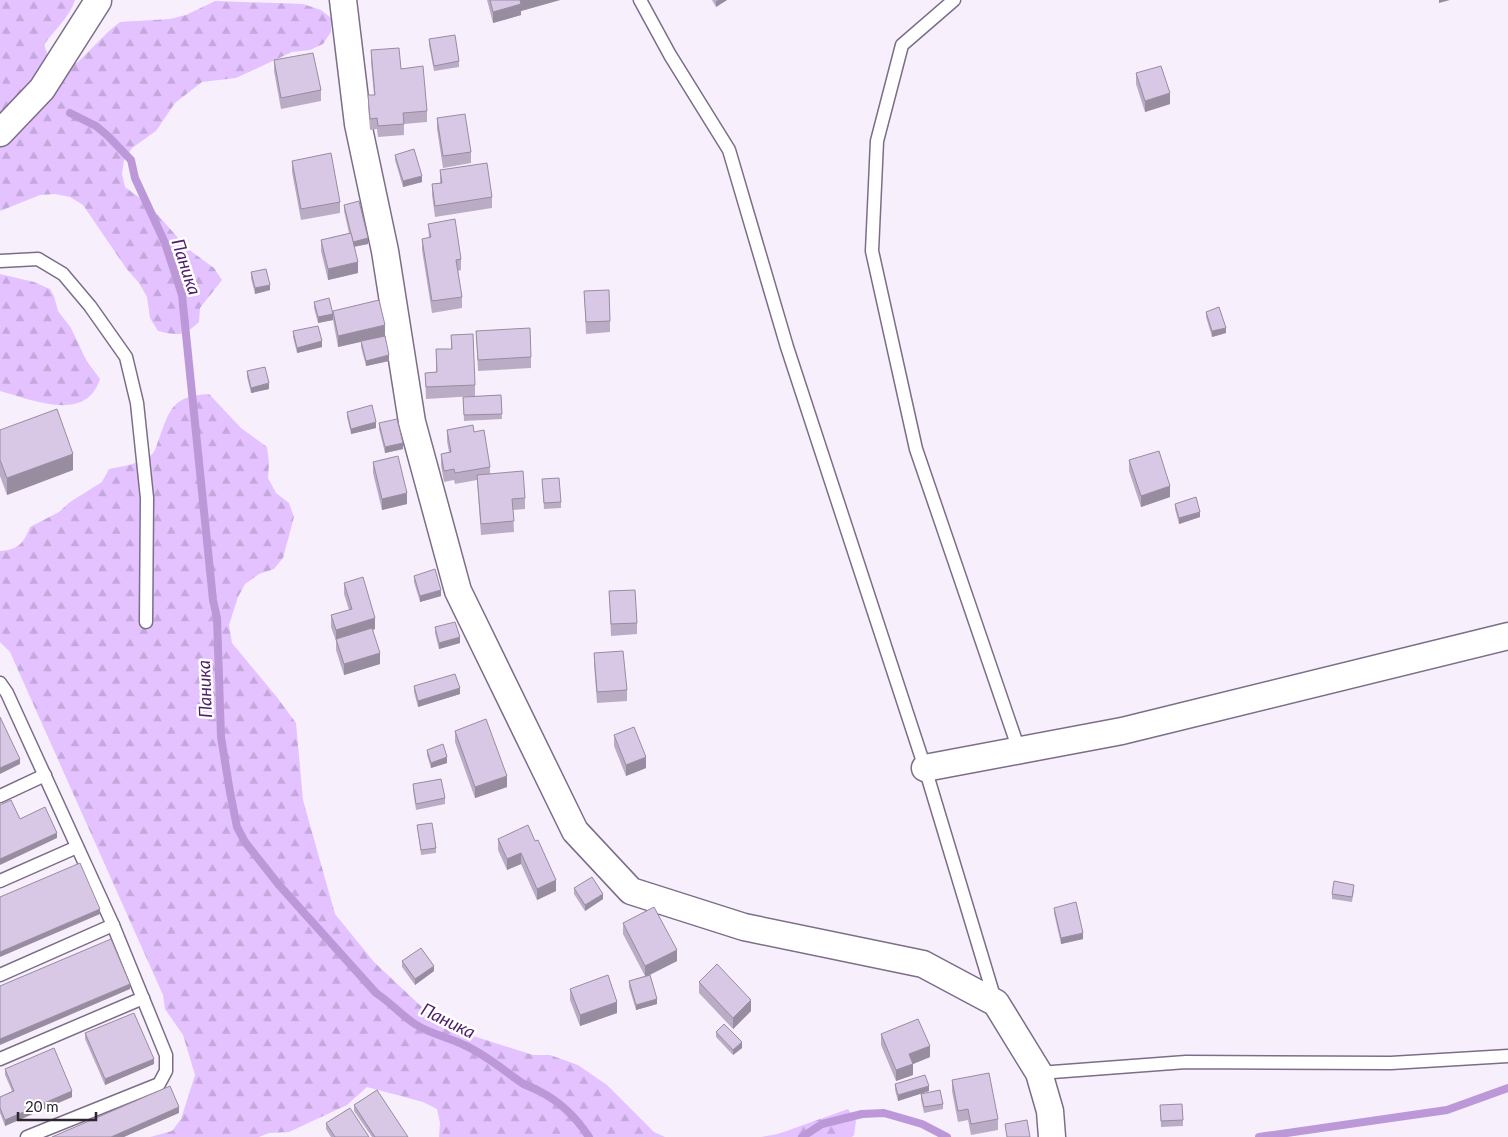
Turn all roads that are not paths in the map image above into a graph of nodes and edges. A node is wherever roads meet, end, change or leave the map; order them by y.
1 (101, 0) edge
2 (343, 0) edge
3 (640, 0) edge
4 (954, 0) edge
5 (0, 133) edge
6 (0, 261) edge
7 (146, 622) dead end
8 (1508, 636) edge
9 (0, 683) edge
10 (4, 699) edge
11 (1019, 750) junction
12 (925, 768) junction
13 (45, 775) junction
14 (0, 796) edge
15 (77, 847) junction
16 (0, 881) edge
17 (113, 925) junction
18 (0, 975) edge
19 (143, 998) junction
20 (996, 1003) junction
21 (1508, 1056) edge
22 (0, 1059) edge
23 (1038, 1073) junction
24 (27, 1137) edge
25 (1052, 1137) edge

1 - 5 street
2 - 20 street
3 - 12 lane
4 - 11 lane
6 - 7 lane
8 - 11 street
9 - 10 lane
10 - 13 lane
11 - 12 street
12 - 20 lane
13 - 14 lane
13 - 15 lane
15 - 16 lane
15 - 17 lane
17 - 18 lane
17 - 19 lane
19 - 22 lane
19 - 24 lane
20 - 23 street
21 - 23 lane
23 - 25 street

